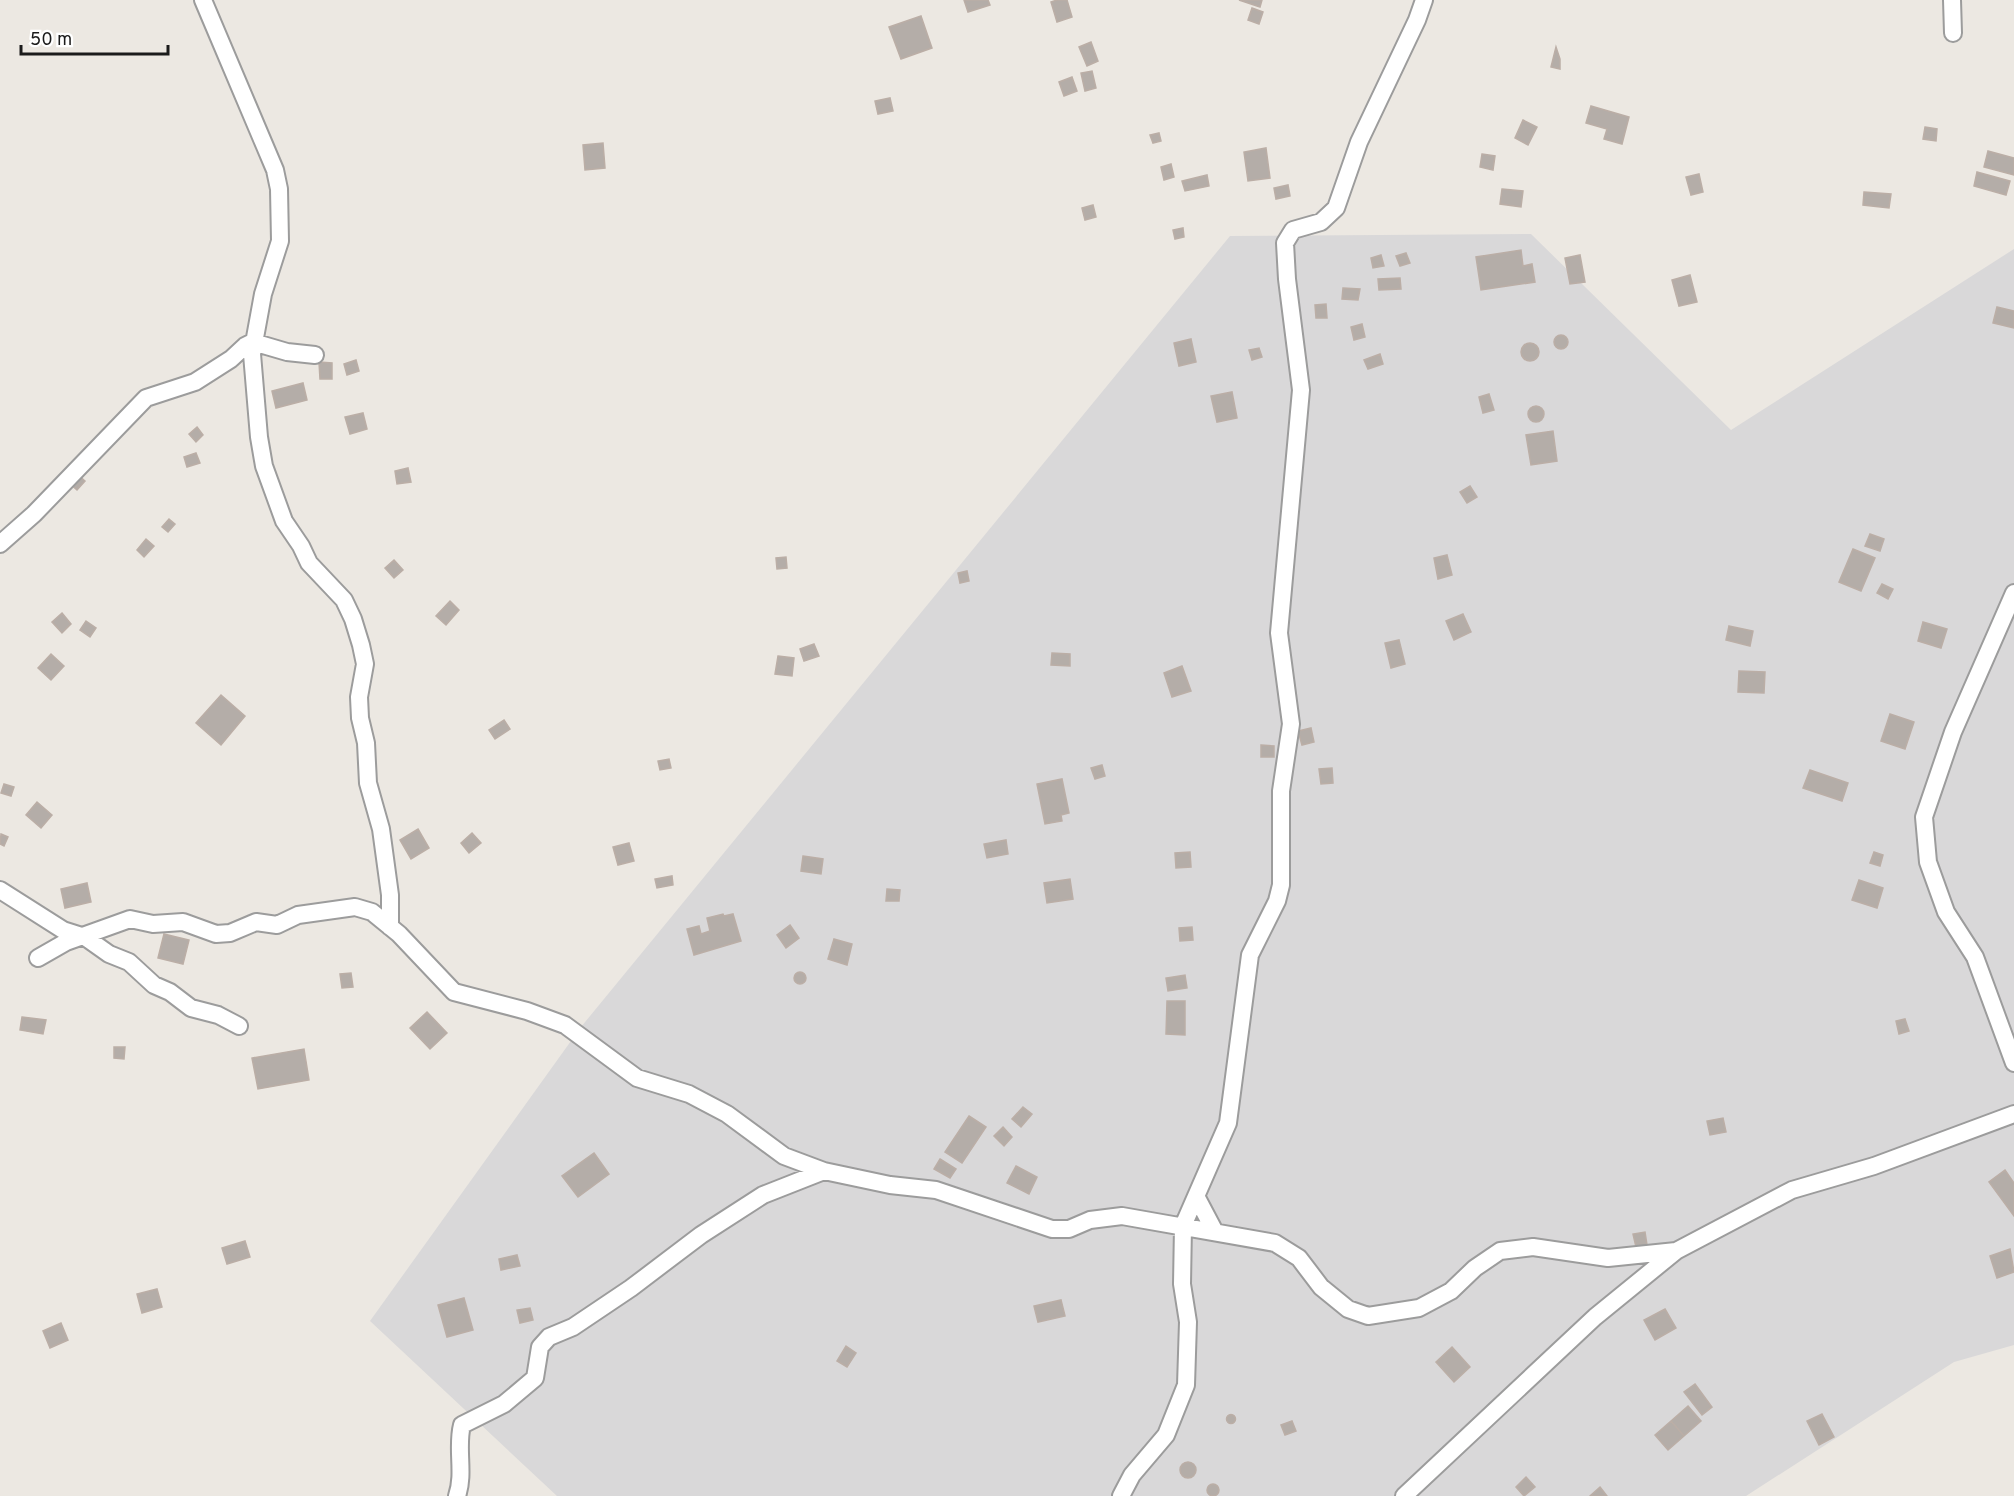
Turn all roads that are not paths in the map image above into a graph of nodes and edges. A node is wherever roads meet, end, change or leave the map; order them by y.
1 (203, 0) edge
2 (1424, 0) edge
3 (1952, 0) edge
4 (1953, 33) dead end
5 (253, 342) junction
6 (315, 355) dead end
7 (0, 544) edge
8 (2014, 593) edge
9 (0, 890) edge
10 (390, 927) junction
11 (85, 937) junction
12 (38, 958) dead end
13 (239, 1026) dead end
14 (2014, 1063) edge
15 (2014, 1114) edge
16 (824, 1171) junction
17 (1196, 1196) junction
18 (1183, 1226) junction
19 (1215, 1232) junction
20 (1676, 1251) junction
21 (457, 1496) edge
22 (1121, 1496) edge
23 (1404, 1496) edge

1 - 5 street
2 - 17 street
3 - 4 street
5 - 6 street
5 - 7 street
5 - 10 street
8 - 14 street
9 - 11 street
10 - 11 street
10 - 16 street
11 - 12 street
11 - 13 street
15 - 20 street
16 - 18 street
16 - 21 street
17 - 18 street
17 - 19 street
18 - 19 street
18 - 22 street
19 - 20 street
20 - 23 street

